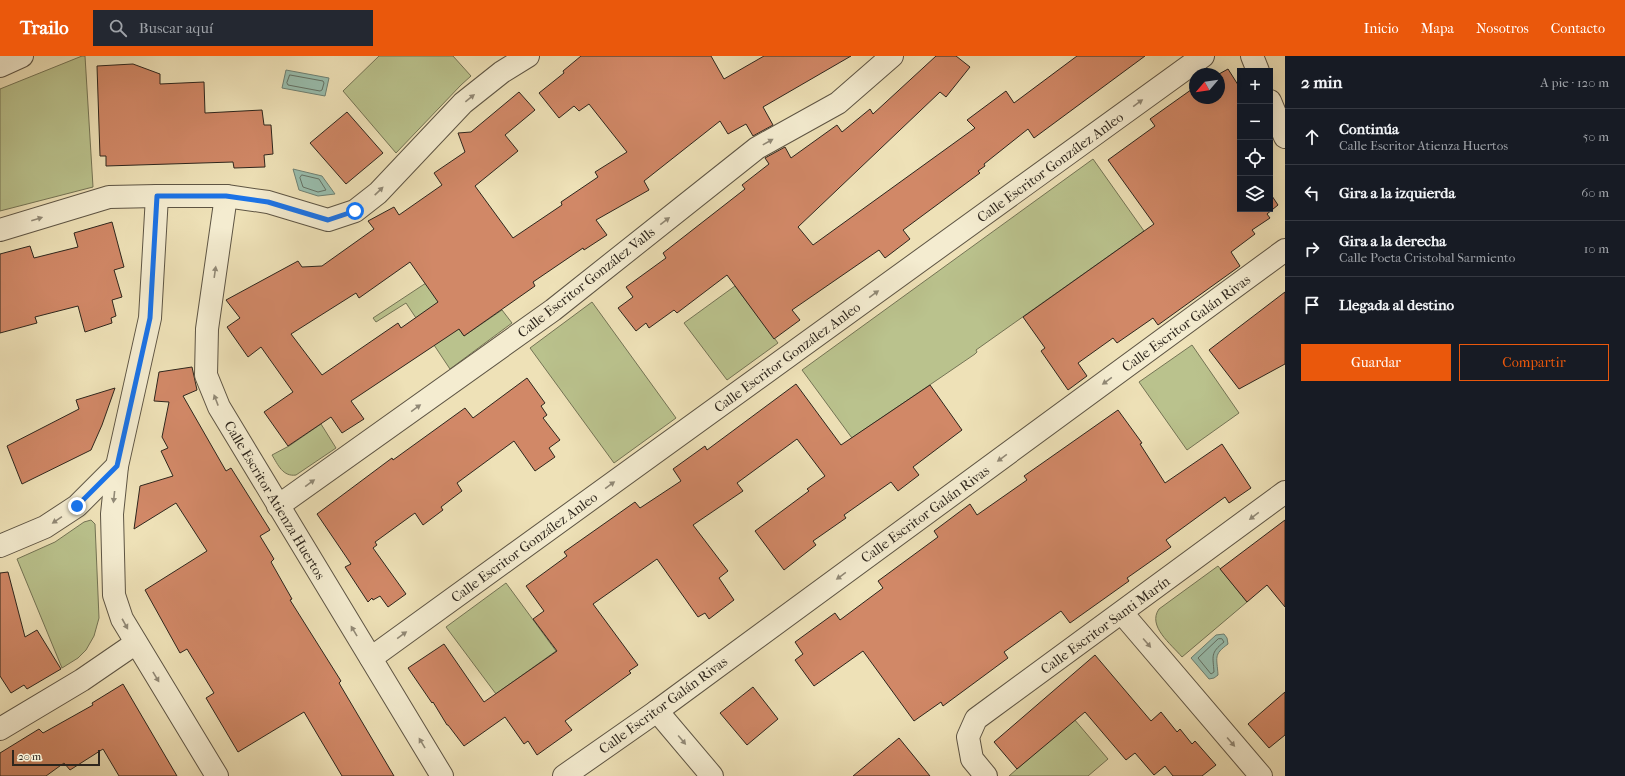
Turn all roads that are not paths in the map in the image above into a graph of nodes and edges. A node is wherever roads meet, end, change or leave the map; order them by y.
1 (22, 56) edge
2 (528, 56) edge
3 (892, 56) edge
4 (1203, 56) edge
5 (1252, 56) edge
6 (0, 66) edge
7 (1257, 68) edge
8 (1271, 104) edge
9 (1285, 137) edge
10 (157, 196) junction
11 (226, 196) junction
12 (0, 230) edge
13 (1285, 250) edge
14 (117, 466) junction
15 (1285, 492) edge
16 (278, 506) junction
17 (0, 546) edge
18 (1122, 613) junction
19 (136, 643) junction
20 (371, 658) junction
21 (657, 711) junction
22 (0, 729) edge
23 (217, 776) edge
24 (442, 776) edge
25 (564, 776) edge
26 (712, 776) edge
27 (986, 776) edge
28 (1261, 776) edge

1 - 6 street
11 -> 2 street
16 -> 3 street, Calle Escritor González Valls
20 -> 4 street, Calle Escritor González Anleo
5 - 7 street
8 - 9 street
10 - 11 street
12 -> 10 street
10 - 14 street
16 -> 11 street, Calle Escritor Atienza Huertos
13 -> 21 street, Calle Escritor Galán Rivas
14 -> 17 street
14 -> 19 street
15 -> 18 street, Calle Escritor Santi Marín
20 -> 16 street, Calle Escritor Atienza Huertos
18 - 27 street, Calle Escritor Santi Marín
18 -> 28 street
19 - 22 street
19 -> 23 street
24 -> 20 street, Calle Escritor Atienza Huertos
21 - 25 street, Calle Escritor Galán Rivas
21 -> 26 street

